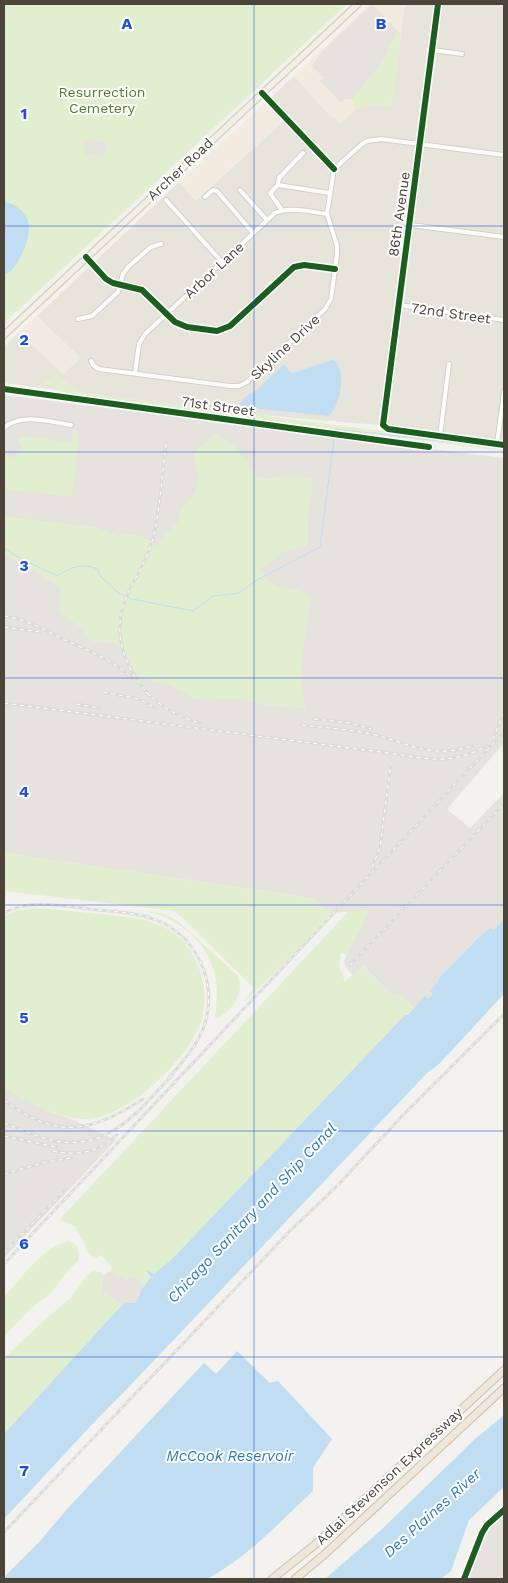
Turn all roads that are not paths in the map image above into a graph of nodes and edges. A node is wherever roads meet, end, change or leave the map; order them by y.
1 (358, 4) edge
2 (438, 4) edge
3 (433, 50) junction
4 (462, 54) dead end
5 (262, 93) junction
6 (421, 144) junction
7 (303, 153) dead end
8 (504, 154) edge
9 (334, 169) junction
10 (278, 185) junction
11 (240, 190) dead end
12 (329, 193) junction
13 (204, 197) dead end
14 (166, 200) dead end
15 (282, 210) junction
16 (327, 214) junction
17 (267, 220) junction
18 (411, 225) junction
19 (253, 233) junction
20 (504, 237) edge
21 (161, 244) dead end
22 (86, 257) junction
23 (222, 262) junction
24 (335, 269) junction
25 (121, 285) junction
26 (399, 305) junction
27 (166, 314) junction
28 (78, 318) dead end
29 (504, 320) edge
30 (4, 335) edge
31 (91, 361) dead end
32 (450, 364) dead end
33 (135, 374) junction
34 (4, 389) edge
35 (504, 392) edge
36 (71, 425) dead end
37 (4, 428) edge
38 (440, 436) junction
39 (497, 444) junction
40 (504, 445) edge
41 (429, 447) dead end
42 (504, 1370) edge
43 (504, 1388) edge
44 (504, 1510) edge
45 (272, 1579) edge
46 (295, 1579) edge
47 (464, 1579) edge

1 - 5 main road, Archer Road
2 - 3 street, 86th Avenue
3 - 4 street
3 - 6 street, 86th Avenue
5 - 9 street
5 - 22 main road, Archer Road
6 - 8 street
6 - 9 street
6 - 18 street, 86th Avenue
7 - 10 street
9 - 12 street
10 - 12 street
10 - 15 street
11 - 17 street
12 - 16 street
13 - 19 street
14 - 23 street
15 - 16 street
15 - 17 street, Arbor Lane
16 - 24 street, Skyline Drive
17 - 19 street, Arbor Lane
18 - 20 street
18 - 26 street, 86th Avenue
19 - 23 street, Arbor Lane
21 - 25 street
22 - 25 street
22 - 30 main road, Archer Road
23 - 27 street, Arbor Lane
24 - 27 street
24 - 33 street, Skyline Drive
25 - 27 street
25 - 28 street
26 - 29 street, 72nd Street
26 - 38 street, 86th Avenue
27 - 33 street, Arbor Lane
31 - 33 street, Skyline Drive
32 - 38 street
34 - 41 street, 71st Street
35 - 39 street
36 - 37 street
38 - 39 street
39 - 40 street
42 - 45 highway, Adlai Stevenson Expressway
43 - 46 highway, Adlai Stevenson Expressway
44 - 47 street

